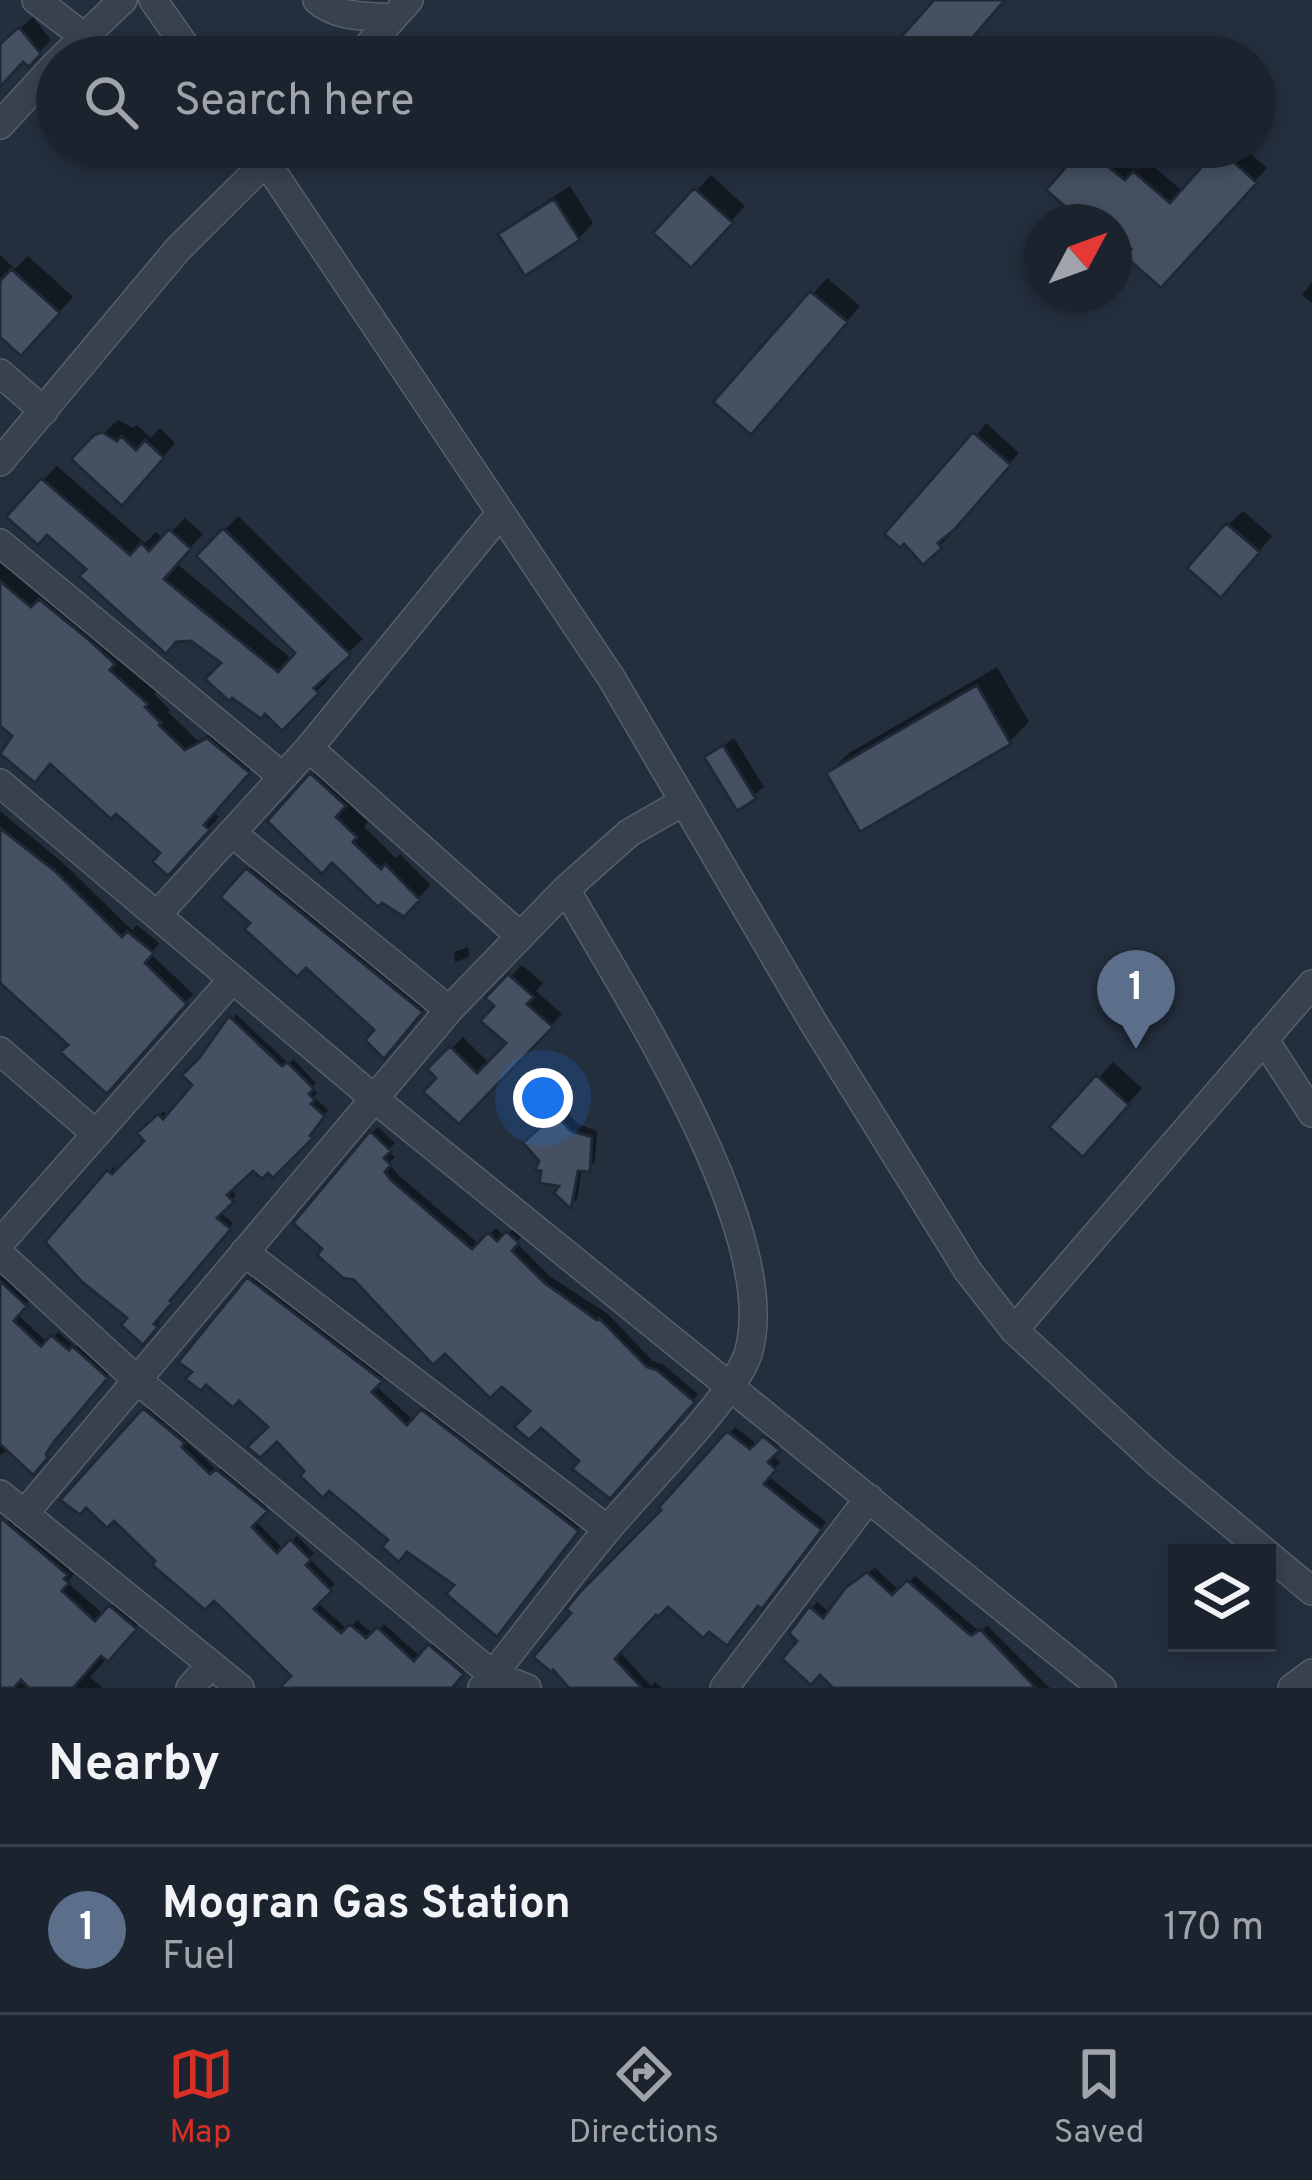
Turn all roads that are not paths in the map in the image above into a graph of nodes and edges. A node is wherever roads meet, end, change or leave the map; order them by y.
1 (36, 0) edge
2 (123, 0) edge
3 (153, 0) edge
4 (316, 0) edge
5 (401, 9) edge
6 (83, 35) joint
7 (178, 36) edge
8 (377, 36) edge
9 (36, 86) edge
10 (0, 125) edge
11 (253, 168) edge
12 (278, 168) edge
13 (0, 373) edge
14 (44, 410) junction
15 (0, 462) edge
16 (500, 514) junction
17 (0, 543) edge
18 (309, 748) junction
19 (283, 777) junction
20 (0, 783) edge
21 (683, 802) junction
22 (232, 833) junction
23 (566, 889) junction
24 (157, 915) junction
25 (520, 935) junction
26 (231, 981) junction
27 (1312, 984) edge
28 (449, 1010) junction
29 (1264, 1039) junction
30 (0, 1051) edge
31 (376, 1100) junction
32 (1312, 1113) edge
33 (95, 1133) junction
34 (0, 1243) edge
35 (244, 1252) junction
36 (0, 1254) edge
37 (1013, 1330) junction
38 (136, 1379) junction
39 (730, 1387) junction
40 (0, 1494) edge
41 (869, 1498) junction
42 (24, 1514) junction
43 (608, 1529) junction
44 (1312, 1591) edge
45 (210, 1665) junction
46 (1312, 1673) edge
47 (488, 1681) edge
48 (739, 1682) edge
49 (190, 1688) edge
50 (240, 1688) edge
51 (526, 1688) edge
52 (1102, 1688) edge
53 (1292, 1688) edge

1 - 6 street
2 - 6 street
3 - 7 street
4 - 5 street
5 - 8 street
9 - 10 street
11 - 14 street
12 - 16 street
13 - 14 street
14 - 15 street
16 - 18 street
16 - 21 street
17 - 19 street
18 - 19 street
18 - 25 street
19 - 22 street
20 - 24 street
21 - 23 street
21 - 37 street
22 - 24 street
22 - 28 street
23 - 25 street
23 - 39 street
24 - 26 street
25 - 28 street
26 - 31 street
26 - 33 street
27 - 29 street
28 - 31 street
29 - 32 street
29 - 37 street
30 - 33 street
31 - 35 street
31 - 39 street
33 - 34 street
35 - 38 street
35 - 43 street
36 - 38 street
37 - 44 street
38 - 42 street
38 - 47 street
39 - 41 street
39 - 43 street
40 - 42 street
41 - 48 street
41 - 52 street
42 - 45 street
43 - 47 street
45 - 49 street
45 - 50 street
46 - 53 street
47 - 51 street

